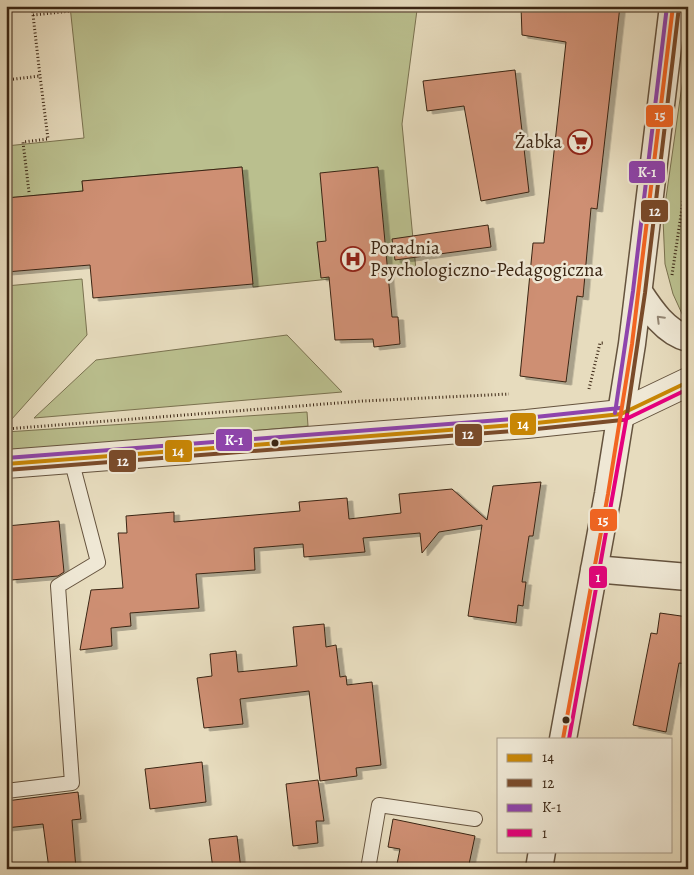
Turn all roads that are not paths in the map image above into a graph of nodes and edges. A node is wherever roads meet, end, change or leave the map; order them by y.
1 (673, 6) edge
2 (639, 292) junction
3 (688, 338) edge
4 (683, 390) edge
5 (621, 414) junction
6 (71, 459) junction
7 (6, 464) edge
8 (594, 569) junction
9 (688, 577) edge
10 (563, 738) edge
11 (6, 791) edge
12 (475, 819) dead end
13 (542, 852) edge
14 (368, 869) edge
15 (539, 869) edge

1 - 2 street
3 -> 2 street
2 - 5 street
4 - 5 street
5 - 6 street
5 - 8 street
6 - 7 street
6 - 11 lane
8 - 9 street
8 - 10 street
12 - 14 lane
13 - 15 street

